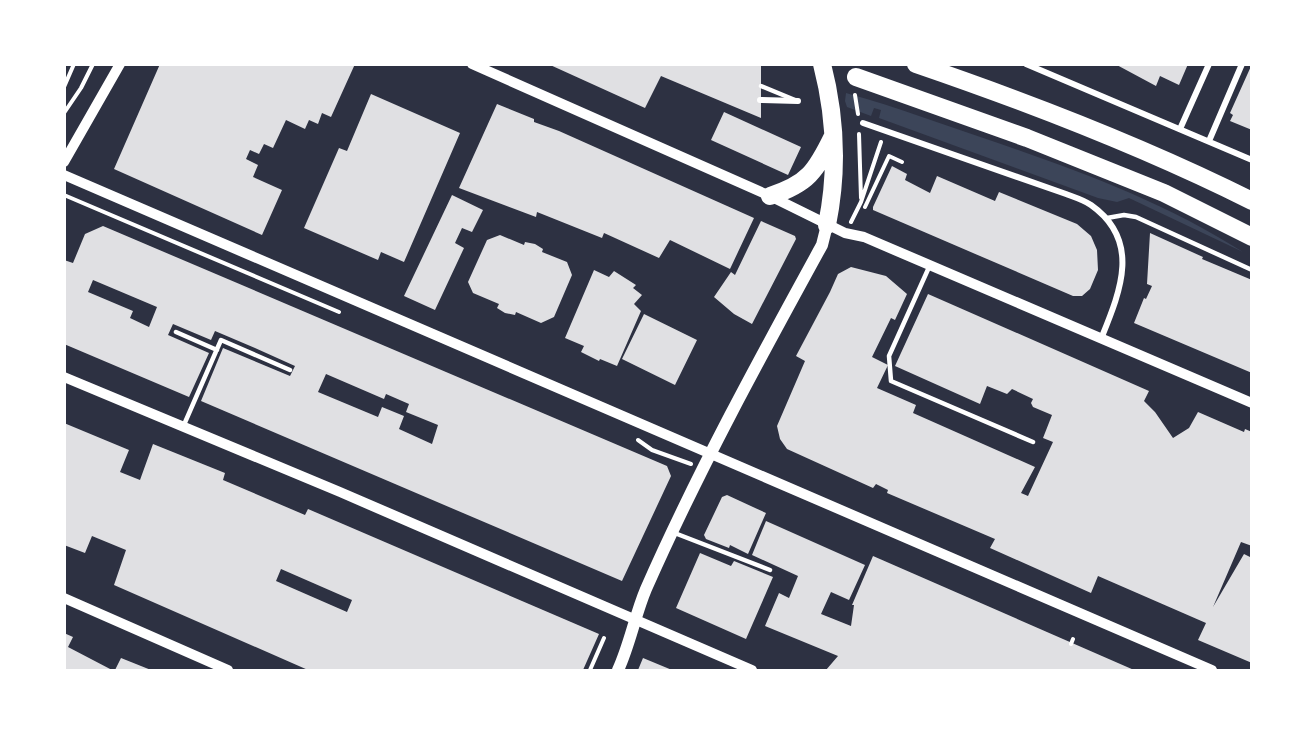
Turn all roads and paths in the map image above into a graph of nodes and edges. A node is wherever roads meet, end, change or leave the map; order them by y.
1 (74, 64) edge
2 (93, 64) edge
3 (120, 64) edge
4 (472, 64) edge
5 (822, 64) edge
6 (916, 64) edge
7 (1026, 64) edge
8 (1209, 64) edge
9 (1242, 64) edge
10 (855, 83) joint
11 (761, 86) dead end
12 (64, 87) edge
13 (760, 100) dead end
14 (798, 101) joint
15 (64, 113) edge
16 (858, 116) dead end
17 (861, 124) joint
18 (1180, 129) junction
19 (833, 135) junction
20 (882, 136) dead end
21 (1209, 141) junction
22 (1251, 160) edge
23 (64, 162) edge
24 (902, 162) dead end
25 (64, 175) edge
26 (64, 195) edge
27 (770, 196) junction
28 (1251, 201) edge
29 (861, 202) junction
30 (865, 207) dead end
31 (97, 209) dead end
32 (856, 212) dead end
33 (1107, 218) junction
34 (827, 225) junction
35 (1251, 237) edge
36 (930, 265) junction
37 (1251, 270) edge
38 (176, 332) dead end
39 (1101, 339) junction
40 (217, 350) junction
41 (290, 370) dead end
42 (64, 377) edge
43 (1251, 403) edge
44 (183, 427) junction
45 (637, 439) dead end
46 (1033, 442) dead end
47 (709, 453) junction
48 (673, 459) dead end
49 (672, 531) junction
50 (770, 570) dead end
51 (64, 598) edge
52 (636, 620) junction
53 (604, 638) dead end
54 (228, 670) edge
55 (590, 670) edge
56 (618, 670) edge
57 (752, 670) edge
58 (1212, 670) edge

1 - 12 path
2 - 15 path
3 - 23 street
4 - 27 street
5 - 19 highway
6 - 28 highway
7 - 18 street
8 - 18 street
9 - 21 street
10 - 16 path
10 - 35 highway
11 - 14 lane
13 - 14 street
17 - 29 path
17 - 33 street
18 - 21 street
19 - 27 highway
19 - 34 highway
20 - 29 path
21 - 22 street
24 - 30 path
25 - 47 street
26 - 31 path
27 - 34 street
29 - 32 path
33 - 37 lane
33 - 39 street
34 - 36 street
34 - 47 main road
36 - 39 street
36 - 46 lane
38 - 40 lane
39 - 43 street
40 - 41 lane
40 - 44 lane
42 - 44 street
44 - 52 street
45 - 48 path
47 - 49 main road
47 - 58 street
49 - 50 lane
49 - 52 main road
51 - 54 street
52 - 56 main road
52 - 57 street
53 - 55 path

